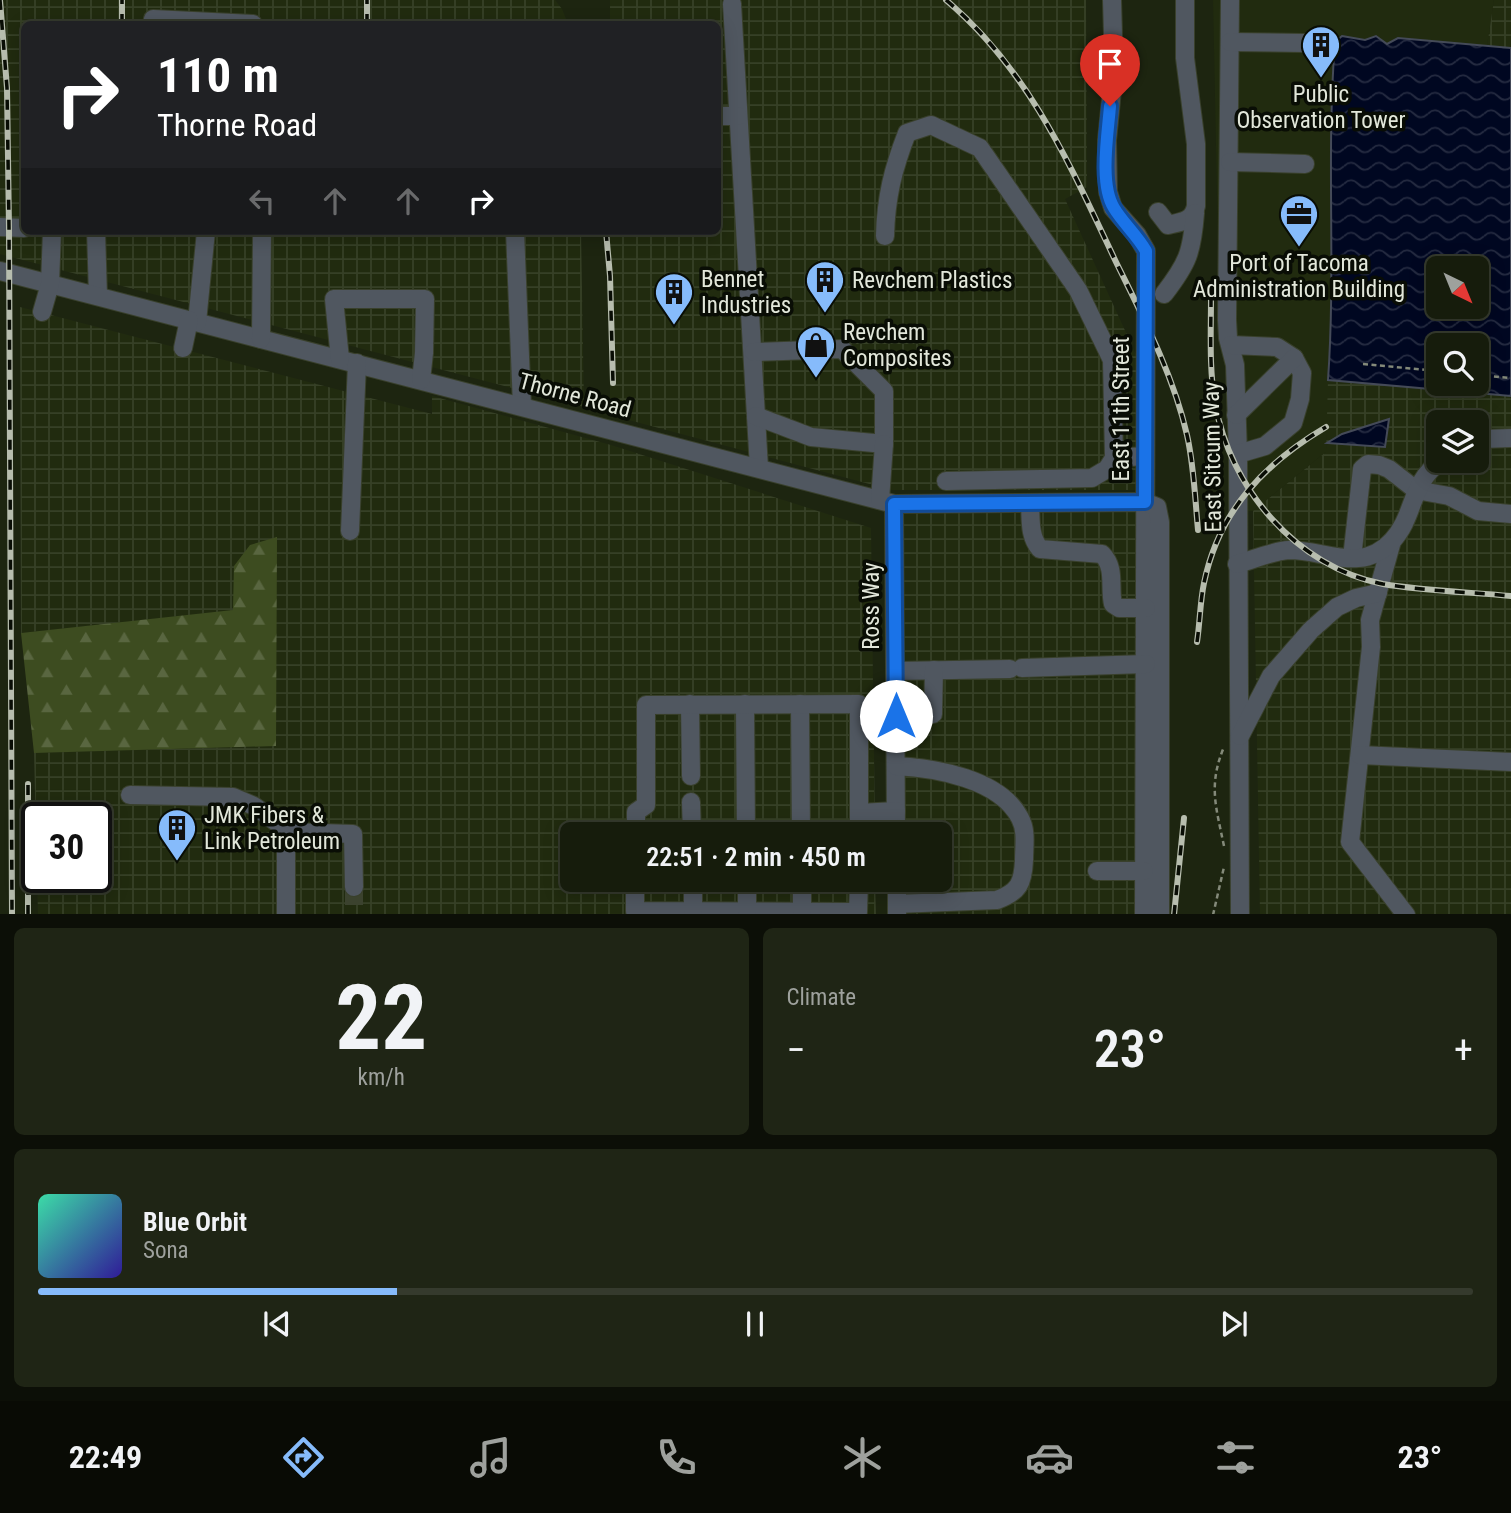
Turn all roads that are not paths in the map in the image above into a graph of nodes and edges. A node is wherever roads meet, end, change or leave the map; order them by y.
1 (1112, 0) edge
2 (1185, 0) edge
3 (1230, 0) edge
4 (732, 4) dead end
5 (153, 21) edge
6 (193, 21) edge
7 (1230, 42) junction
8 (1305, 43) dead end
9 (721, 116) edge
10 (738, 116) junction
11 (1230, 162) junction
12 (1305, 164) dead end
13 (1158, 212) dead end
14 (1195, 213) junction
15 (0, 227) edge
16 (21, 228) edge
17 (52, 235) edge
18 (96, 235) edge
19 (205, 235) edge
20 (262, 235) edge
21 (515, 235) edge
22 (885, 236) dead end
23 (0, 271) edge
24 (50, 284) junction
25 (1164, 294) dead end
26 (98, 296) junction
27 (42, 312) dead end
28 (193, 321) junction
29 (261, 339) junction
30 (1231, 345) junction
31 (183, 348) dead end
32 (754, 352) junction
33 (1294, 358) junction
34 (348, 361) junction
35 (421, 380) junction
36 (522, 406) junction
37 (1236, 415) junction
38 (756, 416) junction
39 (1511, 438) edge
40 (1489, 439) edge
41 (884, 444) junction
42 (1238, 454) junction
43 (1145, 456) junction
44 (1114, 458) junction
45 (759, 468) junction
46 (1426, 473) edge
47 (946, 481) dead end
48 (1416, 490) junction
49 (887, 502) junction
50 (1145, 502) junction
51 (1030, 504) junction
52 (1511, 514) edge
53 (350, 531) dead end
54 (1392, 541) junction
55 (1352, 558) junction
56 (1237, 564) junction
57 (1378, 593) junction
58 (1146, 608) junction
59 (1146, 664) junction
60 (934, 670) junction
61 (895, 671) junction
62 (690, 704) junction
63 (745, 704) junction
64 (800, 704) junction
65 (896, 716) junction
66 (1232, 741) junction
67 (1360, 755) junction
68 (1511, 762) edge
69 (896, 766) junction
70 (691, 776) dead end
71 (131, 795) dead end
72 (691, 802) dead end
73 (896, 811) junction
74 (859, 813) junction
75 (636, 822) edge
76 (692, 822) edge
77 (746, 822) edge
78 (802, 822) edge
79 (859, 822) edge
80 (896, 822) edge
81 (290, 832) junction
82 (1097, 871) dead end
83 (1144, 871) junction
84 (354, 887) tunnel mouth
85 (635, 892) edge
86 (693, 892) edge
87 (747, 892) edge
88 (802, 892) edge
89 (859, 892) edge
90 (897, 909) edge
91 (693, 911) junction
92 (747, 912) junction
93 (802, 912) junction
94 (286, 914) edge
95 (1144, 914) edge
96 (1160, 914) edge
97 (1240, 914) edge
98 (1405, 914) edge

1 - 43 street, East 11th Street
2 - 14 street
3 - 7 street, East Sitcum Way
4 - 10 street
5 - 6 street
7 - 8 street
7 - 11 street, East Sitcum Way
9 - 10 street
10 - 32 street
11 - 12 street
11 - 30 street, East Sitcum Way
13 - 14 street
14 - 25 street
15 - 16 street
17 - 24 street
18 - 26 street
19 - 28 street
20 - 29 street
21 - 36 street
22 - 44 street
23 - 24 street, Thorne Road
24 - 26 street, Thorne Road
24 - 27 street
26 - 28 street, Thorne Road
28 - 29 street, Thorne Road
28 - 31 street
29 - 34 street, Thorne Road
30 - 33 street
30 - 37 street, East Sitcum Way
32 - 38 street
32 - 41 street, Ross Way
33 - 37 street
33 - 42 street
34 - 35 street, Thorne Road
34 - 35 street
34 - 53 street
35 - 36 street, Thorne Road
36 - 45 street, Thorne Road
37 - 42 street, East Sitcum Way
38 - 41 street
38 - 45 street
39 - 40 street
41 - 49 street, Ross Way
42 - 56 street, East Sitcum Way
43 - 44 street
43 - 50 street, East 11th Street
44 - 47 street
45 - 49 street, Thorne Road
46 - 48 street
48 - 52 street
48 - 54 street
48 - 55 street
49 - 51 street, Thorne Road
49 - 61 street, Ross Way
50 - 51 street, Thorne Road
50 - 58 street, East 11th Street
50 - 96 street
51 - 58 street
54 - 55 street
54 - 57 street
55 - 56 street
56 - 66 street, East Sitcum Way
57 - 66 street
57 - 67 street
58 - 59 street, East 11th Street
59 - 60 street
59 - 83 street, East 11th Street
60 - 61 street
60 - 65 street
61 - 65 street, Ross Way
62 - 63 street
62 - 70 street
62 - 75 street
63 - 64 street
63 - 77 street
64 - 74 street
64 - 78 street
65 - 69 street, Ross Way
66 - 97 street, East Sitcum Way
67 - 68 street
67 - 98 street
69 - 73 street, Ross Way
69 - 90 street
71 - 81 street
72 - 76 street
73 - 74 street
73 - 80 street, Ross Way
74 - 79 street
81 - 84 street
81 - 94 street
82 - 83 street
83 - 95 street, East 11th Street
85 - 91 street
86 - 91 street
87 - 92 street
88 - 93 street
89 - 93 street
91 - 92 street
92 - 93 street

